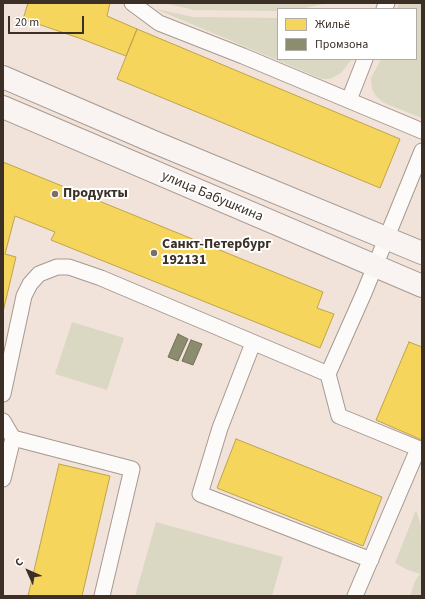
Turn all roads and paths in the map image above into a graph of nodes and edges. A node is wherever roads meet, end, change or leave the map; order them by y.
1 (132, 3) edge
2 (365, 60) edge
3 (3, 77) edge
4 (349, 100) junction
5 (3, 107) edge
6 (422, 131) edge
7 (422, 151) edge
8 (387, 239) junction
9 (422, 253) edge
10 (375, 266) junction
11 (422, 286) edge
12 (253, 343) junction
13 (328, 374) junction
14 (3, 394) edge
15 (3, 421) edge
16 (14, 438) junction
17 (420, 450) edge
18 (3, 479) edge
19 (371, 560) junction
20 (102, 596) edge
21 (355, 596) edge

1 - 4 lane
2 - 4 lane
3 - 8 main road, улица Бабушкина
4 - 6 lane
5 - 10 main road, улица Бабушкина
7 - 8 lane
8 - 9 main road, улица Бабушкина
8 - 10 lane
10 - 11 main road, улица Бабушкина
10 - 13 lane
12 - 13 lane
12 - 14 lane
12 - 19 lane
13 - 17 lane
15 - 16 lane
16 - 18 lane
16 - 20 lane
17 - 19 lane
19 - 21 lane

